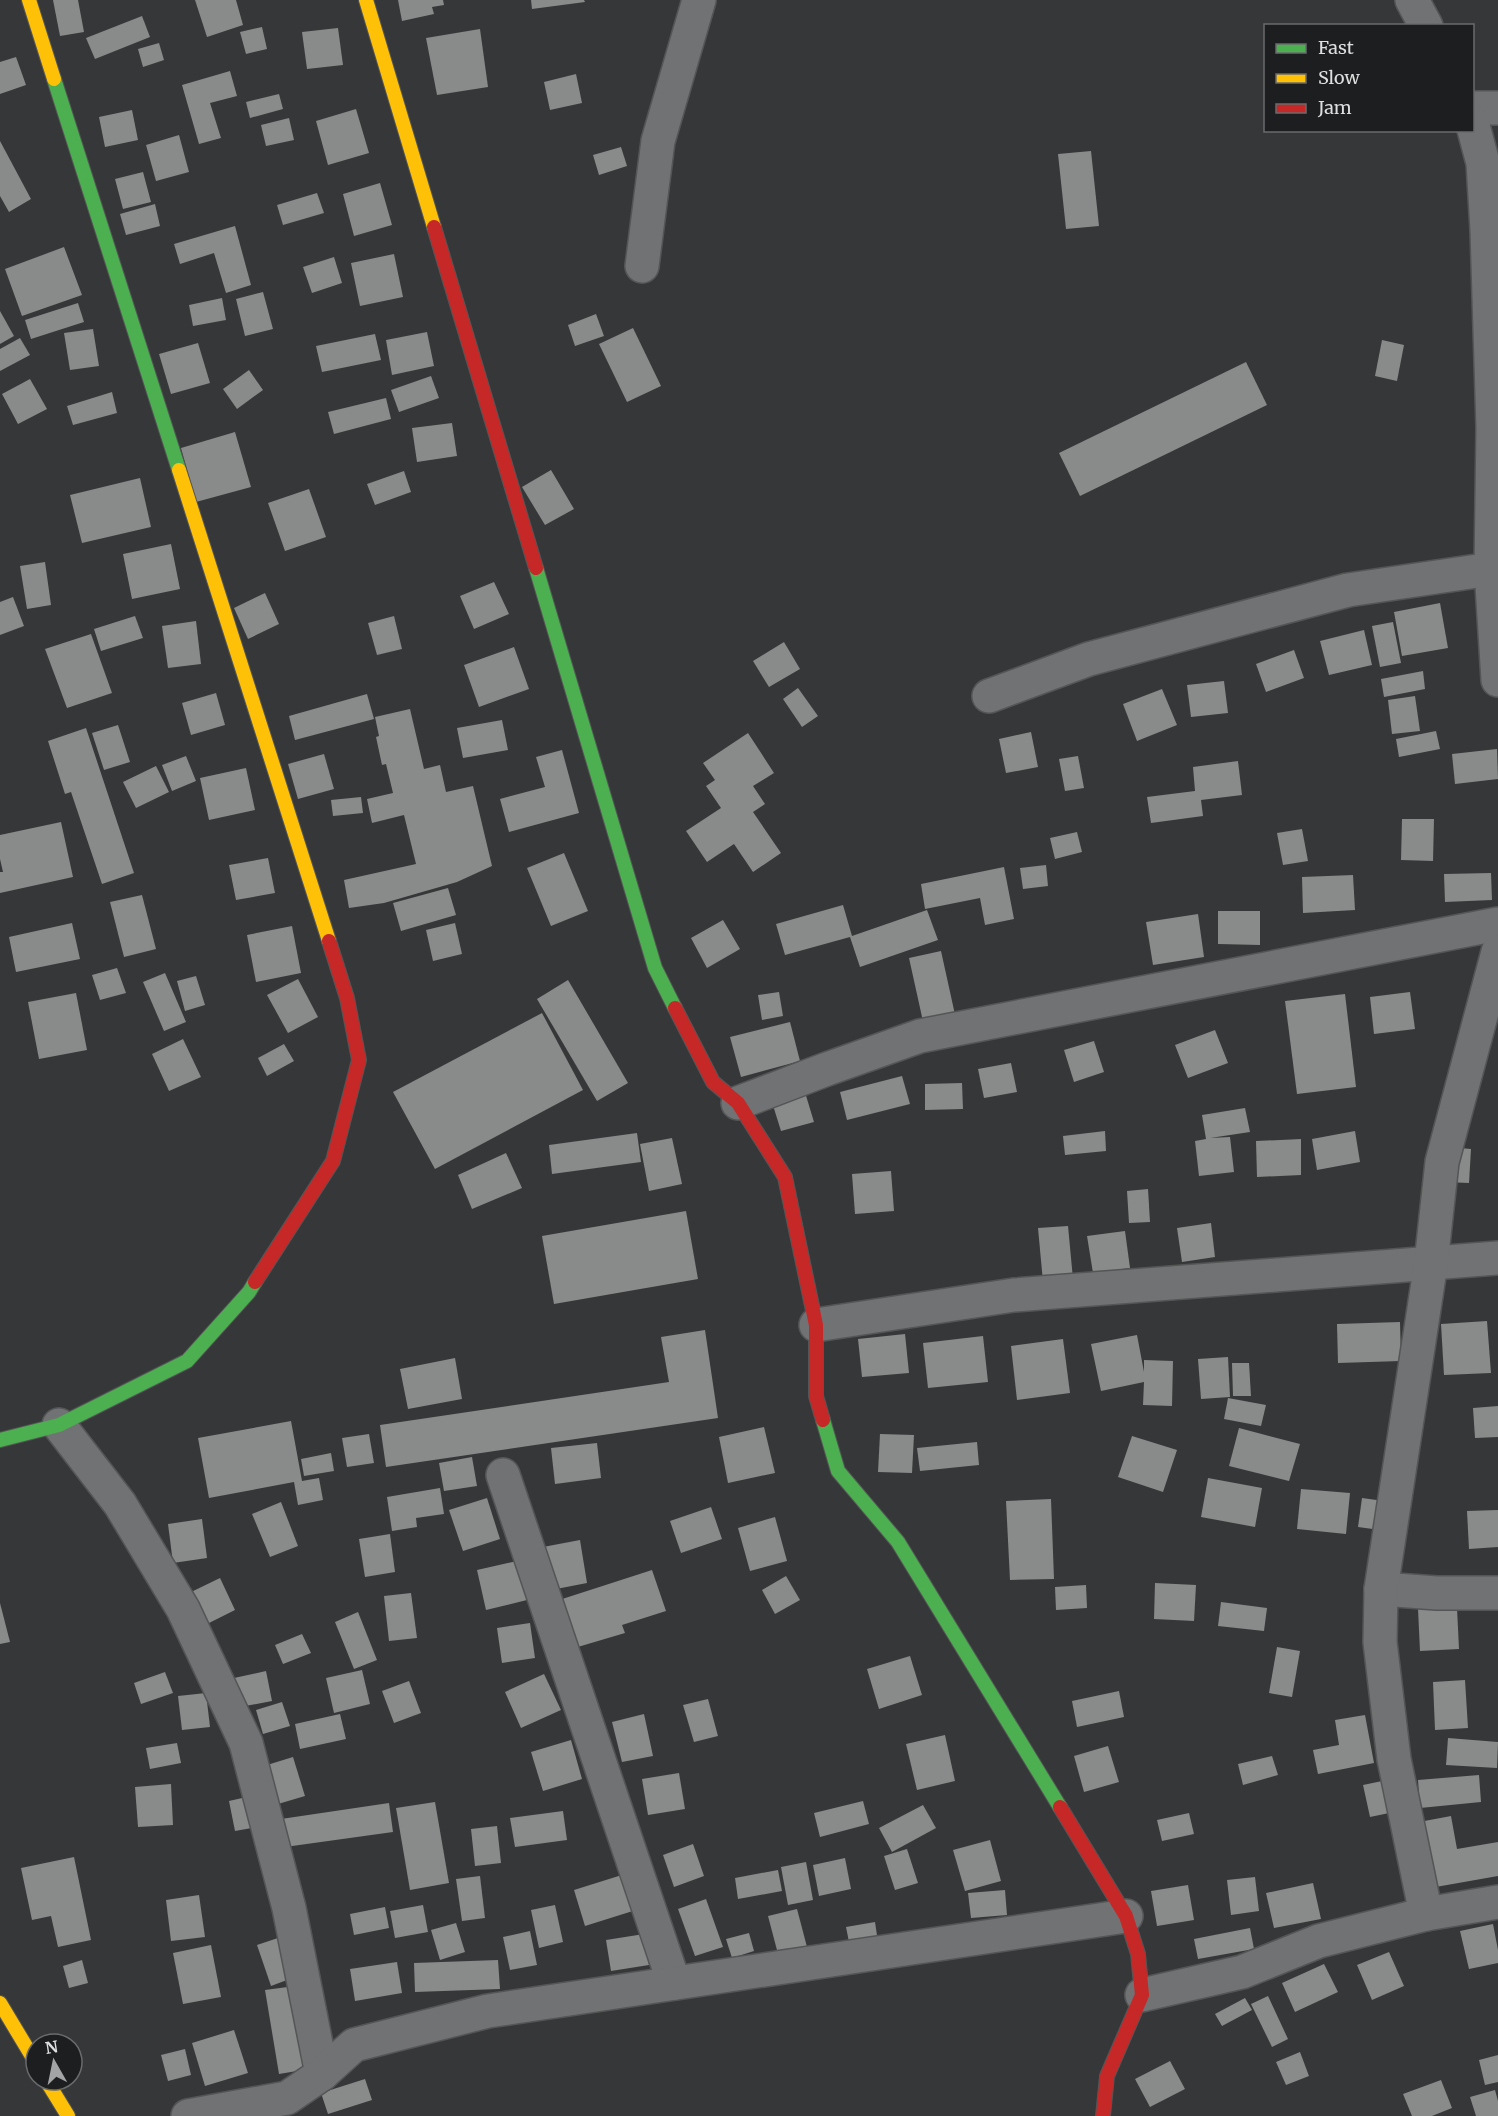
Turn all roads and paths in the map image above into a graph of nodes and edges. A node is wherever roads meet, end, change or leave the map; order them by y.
1 (29, 0) edge
2 (366, 0) edge
3 (699, 0) edge
4 (1412, 0) edge
5 (1425, 24) edge
6 (1474, 108) edge
7 (1498, 108) edge
8 (1474, 126) edge
9 (642, 266) dead end
10 (1496, 428) edge
11 (1491, 569) junction
12 (1498, 680) edge
13 (989, 696) dead end
14 (1498, 924) edge
15 (1498, 952) edge
16 (738, 1103) junction
17 (1498, 1258) edge
18 (1431, 1263) junction
19 (816, 1324) junction
20 (59, 1425) junction
21 (0, 1440) edge
22 (502, 1474) dead end
23 (1381, 1589) junction
24 (1498, 1593) edge
25 (1498, 1902) edge
26 (1426, 1914) junction
27 (1126, 1916) junction
28 (674, 1983) junction
29 (1142, 1995) junction
30 (0, 2003) edge
31 (24, 2043) edge
32 (321, 2074) junction
33 (53, 2092) edge
34 (68, 2116) edge
35 (188, 2116) edge
36 (1103, 2116) edge

1 - 20 street
2 - 16 street
3 - 9 street
4 - 5 street
6 - 7 street
8 - 10 street
10 - 11 street
11 - 12 street
11 - 13 street
14 - 16 street
15 - 18 street
16 - 19 street
17 - 18 street
18 - 19 street
18 - 23 street
19 - 27 street
20 - 21 street
20 - 32 street
22 - 28 street
23 - 24 street
23 - 26 street
25 - 26 street
26 - 29 street
27 - 28 street
27 - 29 street
28 - 32 street
29 - 36 street
30 - 31 street
32 - 35 street
33 - 34 street

